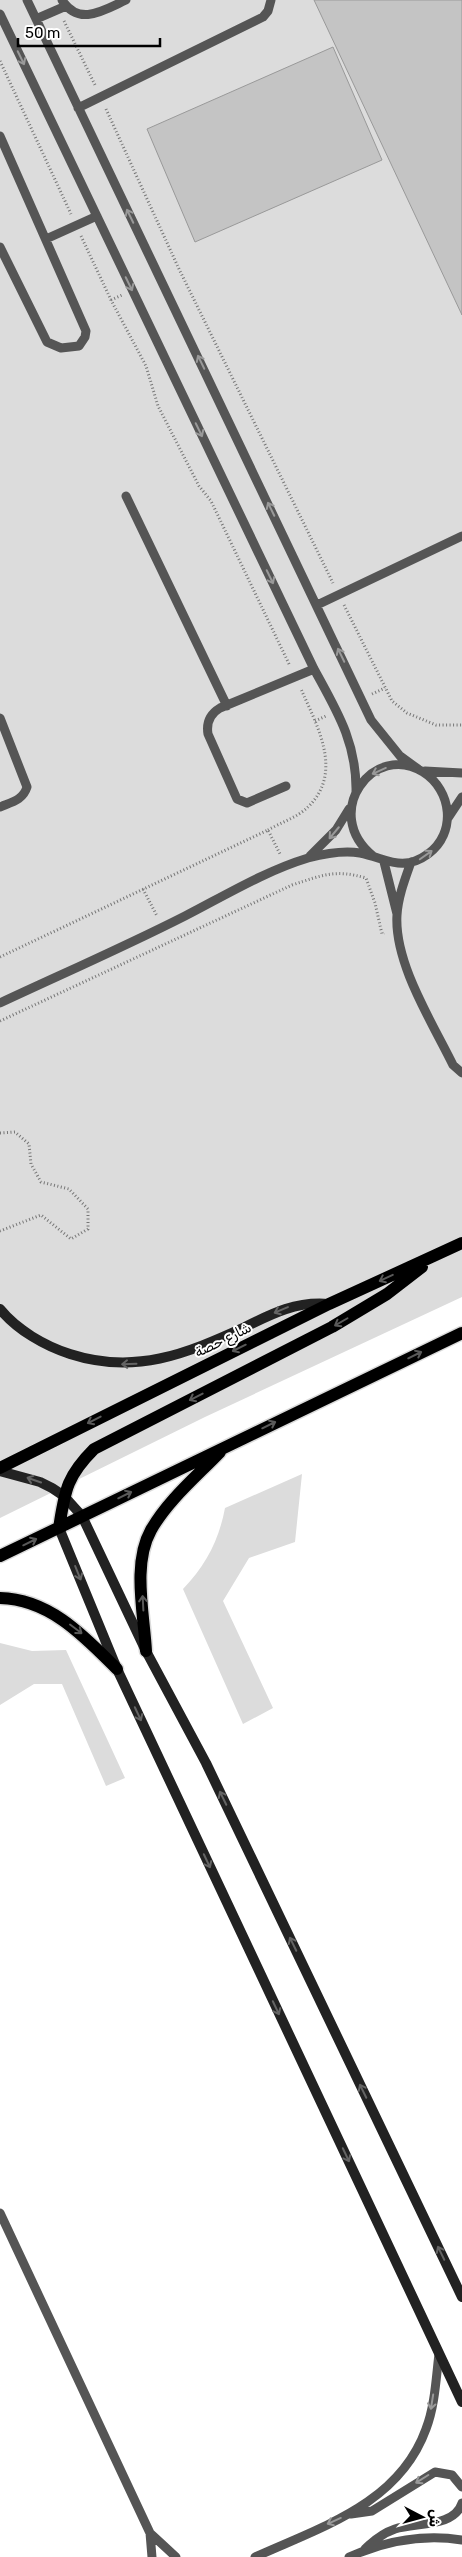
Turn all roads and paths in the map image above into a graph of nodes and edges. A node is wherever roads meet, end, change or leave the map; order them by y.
1 (27, 0) edge
2 (126, 0) edge
3 (271, 0) edge
4 (62, 5) edge
5 (0, 14) edge
6 (36, 19) junction
7 (0, 61) edge
8 (101, 97) junction
9 (78, 108) junction
10 (0, 136) edge
11 (97, 216) junction
12 (76, 226) junction
13 (46, 239) junction
14 (0, 247) edge
15 (126, 496) dead end
16 (462, 536) edge
17 (338, 594) junction
18 (317, 604) junction
19 (314, 669) junction
20 (295, 677) junction
21 (227, 706) junction
22 (0, 718) edge
23 (462, 725) edge
24 (420, 770) junction
25 (462, 773) edge
26 (286, 786) dead end
27 (356, 792) junction
28 (462, 797) edge
29 (352, 802) junction
30 (0, 807) edge
31 (448, 818) junction
32 (268, 830) junction
33 (373, 856) junction
34 (308, 858) junction
35 (384, 862) junction
36 (411, 862) junction
37 (286, 866) junction
38 (292, 885) junction
39 (397, 914) junction
40 (398, 931) junction
41 (0, 957) edge
42 (0, 1003) edge
43 (0, 1021) edge
44 (462, 1073) edge
45 (0, 1132) edge
46 (0, 1231) edge
47 (462, 1243) edge
48 (438, 1254) junction
49 (328, 1304) junction
50 (0, 1309) edge
51 (462, 1333) edge
52 (225, 1446) junction
53 (0, 1469) edge
54 (64, 1496) junction
55 (82, 1516) junction
56 (59, 1528) junction
57 (0, 1556) edge
58 (0, 1598) edge
59 (146, 1651) junction
60 (117, 1669) junction
61 (0, 2213) edge
62 (462, 2297) edge
63 (439, 2354) junction
64 (462, 2402) edge
65 (462, 2487) edge
66 (462, 2503) edge
67 (350, 2514) junction
68 (150, 2533) junction
69 (462, 2540) edge
70 (363, 2551) junction
71 (152, 2557) edge
72 (176, 2557) edge
73 (255, 2557) edge
74 (349, 2557) edge

1 - 6 lane
2 - 4 lane
3 - 8 lane
4 - 6 lane
4 - 8 path
5 -> 11 lane
6 - 9 lane
7 - 12 path
8 - 9 lane
8 - 17 path
18 -> 9 lane
10 - 13 lane
11 - 12 lane
11 -> 19 lane
12 - 13 lane
12 - 20 path
13 - 14 lane
15 - 21 lane
16 - 17 lane
17 - 18 lane
17 - 23 path
24 -> 18 lane
19 - 20 lane
19 - 27 lane
20 - 21 lane
20 - 32 path
21 - 26 lane
22 - 30 lane
24 - 25 lane
24 -> 27 lane
24 - 31 lane
27 - 29 lane
28 - 31 lane
29 - 33 lane
29 -> 34 lane
36 -> 31 lane
32 - 37 path
32 - 41 path
33 - 34 lane
33 - 35 lane
34 - 37 lane
35 - 36 lane
35 - 39 lane
36 - 39 lane
37 - 38 path
37 - 42 lane
38 - 40 path
38 - 43 path
39 - 40 lane
40 - 44 lane
45 - 46 path
47 - 48 main road, شارع حصة
48 -> 49 main road, شارع حصة
48 -> 54 main road
49 -> 50 street
49 -> 53 main road, شارع حصة
52 -> 51 main road
55 -> 52 main road
59 -> 52 main road
54 -> 53 street
54 - 55 street
54 - 56 main road
55 - 56 main road
55 - 59 street
57 -> 56 main road
56 -> 60 street
58 -> 60 main road
62 -> 59 street
60 -> 63 street
61 - 68 lane
63 - 64 street
63 -> 67 lane
65 -> 67 lane
66 - 70 lane
67 -> 73 lane
68 - 71 lane
68 - 72 lane
69 - 70 lane
70 - 74 lane

